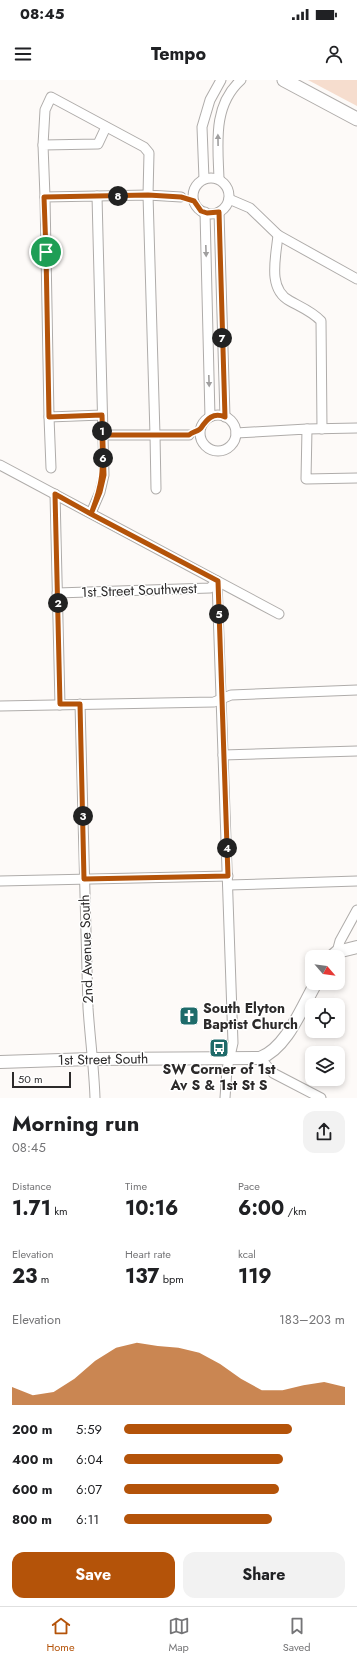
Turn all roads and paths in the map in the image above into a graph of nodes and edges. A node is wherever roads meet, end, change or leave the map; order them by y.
1 (222, 80) edge
2 (241, 80) edge
3 (284, 80) edge
4 (357, 119) edge
5 (106, 127) junction
6 (43, 145) junction
7 (219, 179) junction
8 (204, 180) junction
9 (194, 190) junction
10 (148, 195) junction
11 (97, 196) junction
12 (44, 197) junction
13 (181, 197) junction
14 (229, 199) junction
15 (194, 201) junction
16 (205, 212) junction
17 (219, 212) junction
18 (278, 236) junction
19 (357, 279) edge
20 (102, 415) junction
21 (49, 417) junction
22 (210, 417) junction
23 (225, 417) junction
24 (357, 428) edge
25 (200, 429) junction
26 (307, 429) junction
27 (322, 429) junction
28 (236, 433) junction
29 (102, 435) junction
30 (155, 435) junction
31 (189, 435) junction
32 (201, 440) junction
33 (0, 465) edge
34 (51, 468) dead end
35 (357, 478) edge
36 (156, 489) dead end
37 (55, 494) junction
38 (91, 514) junction
39 (218, 581) junction
40 (57, 593) junction
41 (279, 614) dead end
42 (357, 690) edge
43 (222, 697) junction
44 (60, 704) junction
45 (80, 704) junction
46 (0, 706) edge
47 (357, 751) edge
48 (223, 755) junction
49 (84, 879) junction
50 (228, 881) junction
51 (357, 881) edge
52 (0, 882) edge
53 (357, 910) edge
54 (357, 947) edge
55 (336, 950) edge
56 (345, 951) edge
57 (312, 990) edge
58 (230, 1058) junction
59 (260, 1058) junction
60 (91, 1059) junction
61 (0, 1062) edge
62 (95, 1098) edge
63 (225, 1098) edge
64 (321, 1098) edge

1 - 8 street
7 -> 2 street
3 - 4 main road
5 - 6 street
5 - 6 street
5 - 10 street
6 - 12 street
7 - 8 street
7 - 14 street
8 - 9 street
9 - 13 street
9 - 15 street
10 - 11 street
10 - 13 street
10 - 30 street
11 - 12 street
11 - 20 street
12 - 21 street
13 - 15 street
14 - 17 street
14 - 18 street
15 - 16 street
16 - 17 street
16 -> 22 street
17 - 23 street
18 - 19 street
18 - 27 street
20 - 21 street
20 - 29 street
21 - 34 street
22 - 23 street
22 - 25 street
23 - 28 street
24 - 27 street
25 - 31 street
25 - 32 street
26 - 27 street
26 - 28 street
26 - 35 street
28 - 32 street
29 - 30 street
29 - 38 street
30 - 31 street
30 - 36 street
31 - 32 street
33 - 37 street
37 - 38 street
37 - 40 street
38 - 39 street
39 - 40 street, 1st Street Southwest
39 - 41 street
39 - 43 street
40 - 44 street
42 - 43 street
43 - 45 street
43 - 48 street
44 - 45 street
44 - 46 street
45 - 49 street, 2nd Avenue South
47 - 48 street
48 - 50 street
49 - 50 street
49 - 52 street
49 - 60 street, 2nd Avenue South
50 - 51 street
50 - 58 street
53 - 55 street
54 - 56 street
57 - 59 street
58 - 59 street, 1st Street South
58 - 60 street, 1st Street South
58 - 63 street
59 - 64 street
60 - 61 street, 1st Street South
60 - 62 street, 2nd Avenue South

